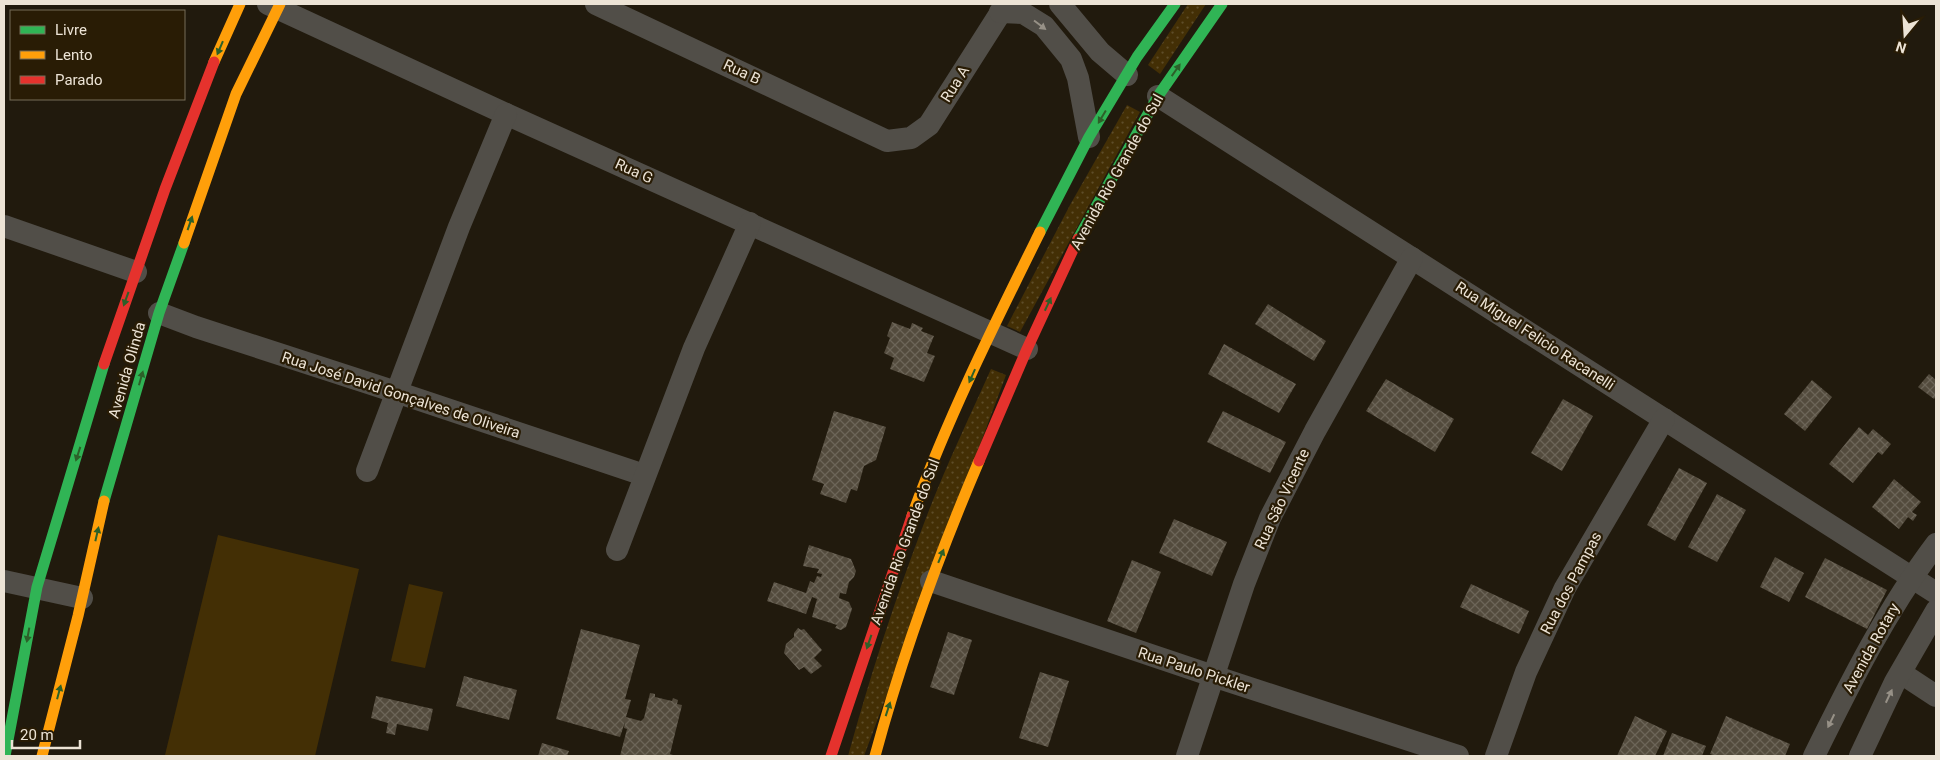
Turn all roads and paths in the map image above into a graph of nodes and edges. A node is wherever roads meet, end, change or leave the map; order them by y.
1 (240, 4) edge
2 (596, 4) edge
3 (1060, 4) edge
4 (1175, 4) edge
5 (1222, 4) edge
6 (275, 5) edge
7 (1003, 8) edge
8 (1100, 52) junction
9 (1078, 78) junction
10 (1131, 78) junction
11 (1154, 93) junction
12 (506, 114) junction
13 (1090, 137) junction
14 (887, 141) joint
15 (750, 223) junction
16 (4, 226) edge
17 (1412, 258) junction
18 (136, 272) junction
19 (159, 314) junction
20 (992, 332) junction
21 (1028, 349) junction
22 (396, 392) junction
23 (1664, 419) junction
24 (367, 471) dead end
25 (644, 475) junction
26 (1936, 544) edge
27 (617, 550) dead end
28 (1912, 577) junction
29 (4, 581) edge
30 (931, 581) junction
31 (37, 587) junction
32 (1936, 593) edge
33 (82, 598) junction
34 (1936, 611) edge
35 (1901, 673) junction
36 (1213, 676) junction
37 (1936, 696) edge
38 (6, 756) edge
39 (42, 756) edge
40 (831, 756) edge
41 (875, 756) edge
42 (1187, 756) edge
43 (1458, 756) edge
44 (1496, 756) edge
45 (1814, 756) edge
46 (1860, 756) edge

1 -> 18 street, Avenida Olinda
2 - 14 street, Rua B
3 - 8 street
4 - 10 street, Avenida Rio Grande do Sul
11 -> 5 street, Avenida Rio Grande do Sul
6 - 12 street, Rua G
19 -> 6 street, Avenida Olinda
7 -> 9 street
7 - 14 street, Rua A
8 - 9 street
8 - 10 street
9 - 13 street
10 -> 13 street, Avenida Rio Grande do Sul
11 - 17 street, Rua Miguel Felicio Racanelli
21 -> 11 street, Avenida Rio Grande do Sul
12 - 15 street, Rua G
12 - 22 street
13 - 20 street, Avenida Rio Grande do Sul
15 - 20 street, Rua G
15 - 25 street
16 - 18 street
17 - 23 street, Rua Miguel Felicio Racanelli
17 - 36 street, Rua São Vicente
18 -> 31 street, Avenida Olinda
19 - 22 street, Rua José David Gonçalves de Oliveira
33 -> 19 street, Avenida Olinda
20 - 21 street
20 -> 40 street, Avenida Rio Grande do Sul
30 -> 21 street, Avenida Rio Grande do Sul
22 - 24 street
22 - 25 street, Rua José David Gonçalves de Oliveira
23 - 28 street, Rua Miguel Felicio Racanelli
23 - 44 street, Rua dos Pampas
25 - 27 street
26 - 28 street, Avenida Rotary
28 - 32 street, Rua Miguel Felicio Racanelli
28 -> 45 street, Avenida Rotary
29 - 31 street
30 - 36 street, Rua Paulo Pickler
41 -> 30 street, Avenida Rio Grande do Sul
31 - 33 street
31 -> 38 street, Avenida Olinda
39 -> 33 street, Avenida Olinda
34 - 35 street
35 - 37 street
46 -> 35 street
36 - 42 street, Rua São Vicente
36 - 43 street, Rua Paulo Pickler

